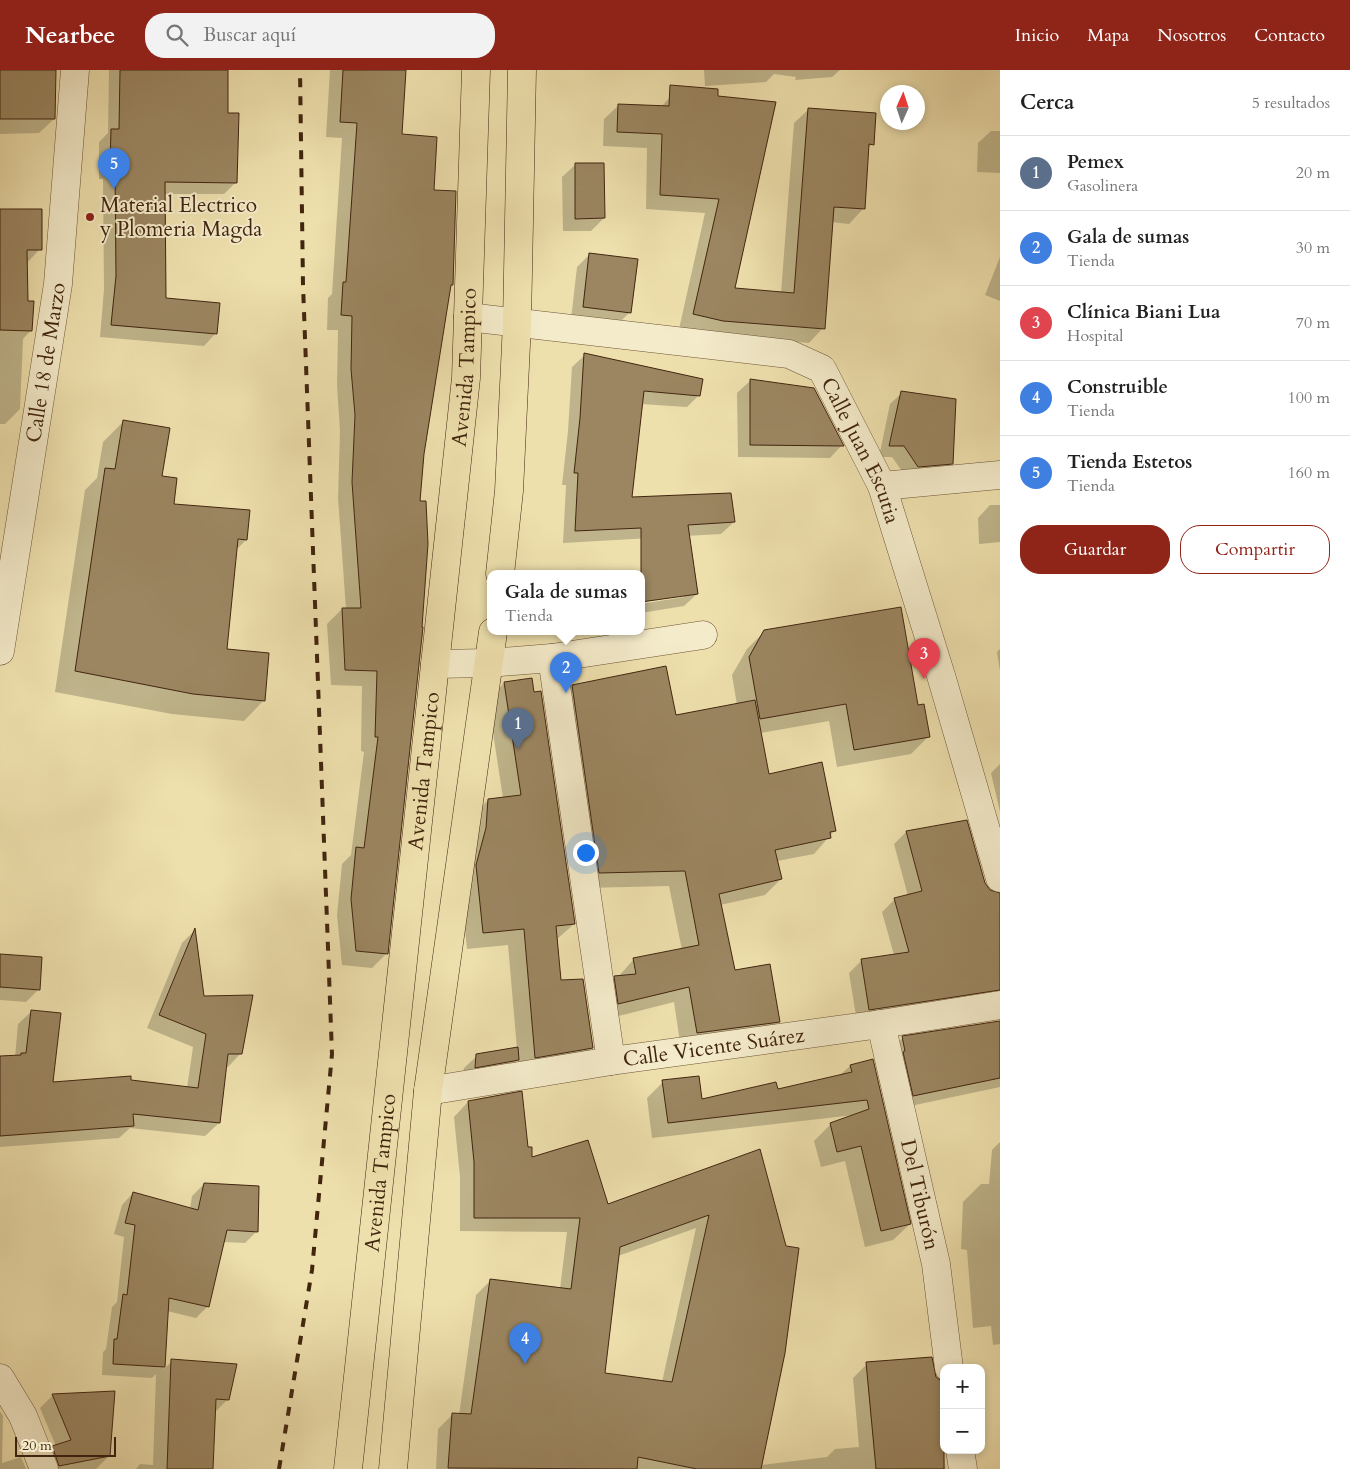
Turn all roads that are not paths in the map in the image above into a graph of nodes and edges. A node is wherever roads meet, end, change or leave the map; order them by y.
1 (75, 70) edge
2 (476, 70) edge
3 (522, 70) edge
4 (468, 317) junction
5 (517, 323) junction
6 (1000, 475) edge
7 (882, 486) junction
8 (500, 570) edge
9 (493, 635) edge
10 (704, 635) dead end
11 (0, 651) edge
12 (552, 658) junction
13 (488, 663) junction
14 (435, 664) junction
15 (1000, 878) edge
16 (1000, 1005) edge
17 (881, 1024) junction
18 (611, 1062) junction
19 (428, 1091) junction
20 (948, 1364) edge
21 (0, 1378) edge
22 (961, 1454) edge
23 (44, 1469) edge
24 (348, 1469) edge
25 (392, 1469) edge
26 (963, 1469) edge

1 - 11 street, Calle 18 de Marzo
2 - 4 main road, Avenida Tampico
3 - 5 main road
4 - 5 street, Calle Juan Escutia
4 - 14 main road, Avenida Tampico
5 - 7 street, Calle Juan Escutia
5 - 8 main road
6 - 7 street
7 - 15 street, Calle Juan Escutia
9 - 13 main road, Avenida Tampico
10 - 12 street
12 - 13 street
12 - 18 street
13 - 14 street
13 - 19 main road, Avenida Tampico
14 - 24 main road, Avenida Tampico
16 - 17 street, Calle Vicente Suárez
17 - 18 street, Calle Vicente Suárez
17 - 20 street, Del Tiburón
18 - 19 street, Calle Vicente Suárez
19 - 25 main road, Avenida Tampico
21 - 23 street
22 - 26 street

